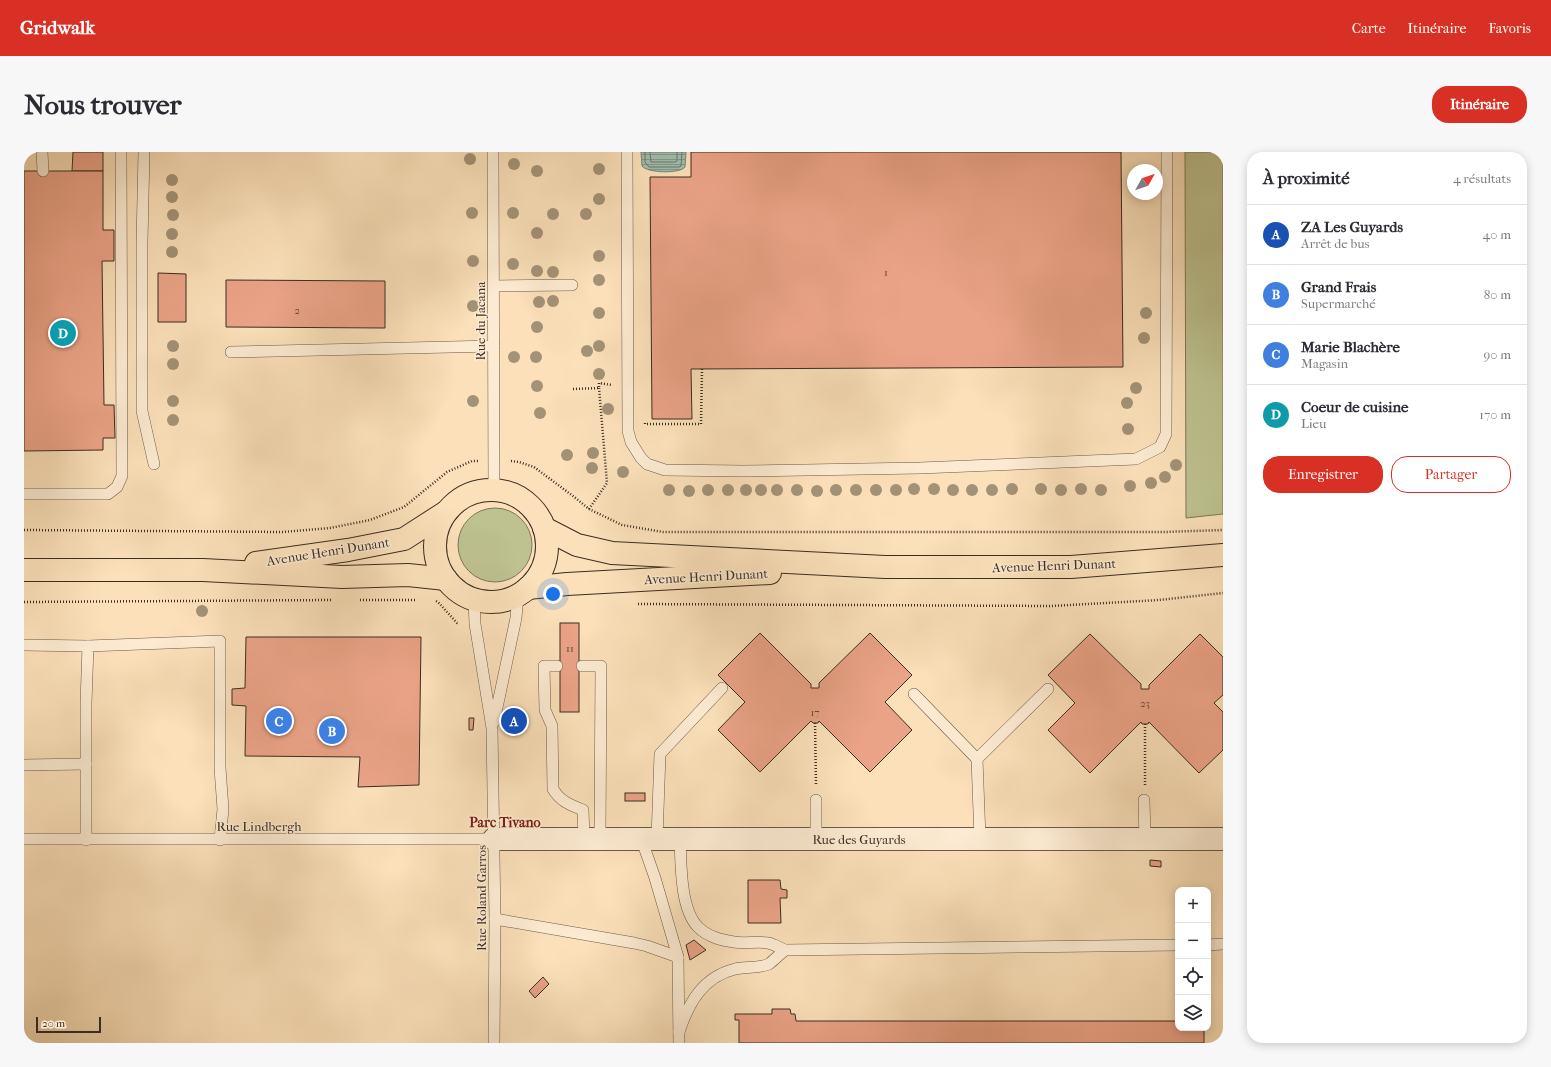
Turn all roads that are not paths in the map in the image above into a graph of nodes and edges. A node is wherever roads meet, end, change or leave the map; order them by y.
1 (42, 152) edge
2 (121, 152) edge
3 (144, 152) edge
4 (493, 152) edge
5 (627, 152) edge
6 (1167, 152) edge
7 (43, 171) dead end
8 (572, 285) dead end
9 (494, 286) junction
10 (494, 346) junction
11 (231, 352) dead end
12 (154, 464) dead end
13 (494, 490) junction
14 (24, 494) edge
15 (446, 512) junction
16 (544, 528) junction
17 (1223, 555) edge
18 (885, 567) junction
19 (24, 570) edge
20 (203, 570) junction
21 (446, 579) junction
22 (523, 592) junction
23 (474, 600) junction
24 (24, 645) edge
25 (88, 646) junction
26 (558, 666) dead end
27 (582, 666) dead end
28 (722, 688) dead end
29 (1048, 689) dead end
30 (914, 694) dead end
31 (492, 728) junction
32 (977, 758) junction
33 (86, 764) junction
34 (24, 765) edge
35 (816, 800) road end
36 (1144, 800) road end
37 (592, 838) junction
38 (649, 838) junction
39 (680, 838) junction
40 (980, 838) junction
41 (24, 839) edge
42 (494, 839) junction
43 (816, 839) junction
44 (1145, 839) junction
45 (1223, 839) edge
46 (86, 840) junction
47 (220, 840) junction
48 (495, 919) junction
49 (1211, 944) edge
50 (1223, 944) edge
51 (1175, 945) edge
52 (785, 950) junction
53 (678, 957) junction
54 (679, 1037) edge
55 (494, 1043) edge

1 - 7 lane
2 - 14 lane
3 - 12 lane
4 - 9 lane, Rue du Jacana
5 - 6 lane
8 - 9 lane
9 - 10 lane, Rue du Jacana
10 - 11 lane
10 - 13 lane, Rue du Jacana
13 - 15 main road
13 - 16 main road
15 - 20 main road, Avenue Henri Dunant
15 - 21 main road
16 - 18 main road, Avenue Henri Dunant
16 - 22 main road
17 - 18 main road, Avenue Henri Dunant
18 - 22 main road, Avenue Henri Dunant
19 - 20 main road, Avenue Henri Dunant
20 - 21 main road, Avenue Henri Dunant
21 - 23 main road
22 - 23 main road
22 - 31 lane, Rue Roland Garros
23 - 31 lane, Rue Roland Garros
24 - 25 lane
25 - 33 lane
25 - 47 lane
26 - 37 lane
27 - 37 lane
28 - 38 lane
29 - 32 lane
30 - 32 lane
31 - 42 lane, Rue Roland Garros
32 - 40 lane
33 - 34 lane
33 - 46 lane
35 - 43 lane
36 - 44 lane
37 - 38 street, Rue des Guyards
37 - 42 street, Rue des Guyards
38 - 39 street, Rue des Guyards
38 - 53 lane
39 - 43 street, Rue des Guyards
39 - 52 lane
40 - 43 street, Rue des Guyards
40 - 44 street, Rue des Guyards
41 - 46 lane, Rue Lindbergh
42 - 47 lane, Rue Lindbergh
42 - 48 lane, Rue Roland Garros
44 - 45 street, Rue des Guyards
46 - 47 lane, Rue Lindbergh
48 - 53 lane
48 - 55 lane, Rue Roland Garros
49 - 50 lane
51 - 52 lane
52 - 54 lane
53 - 54 lane

